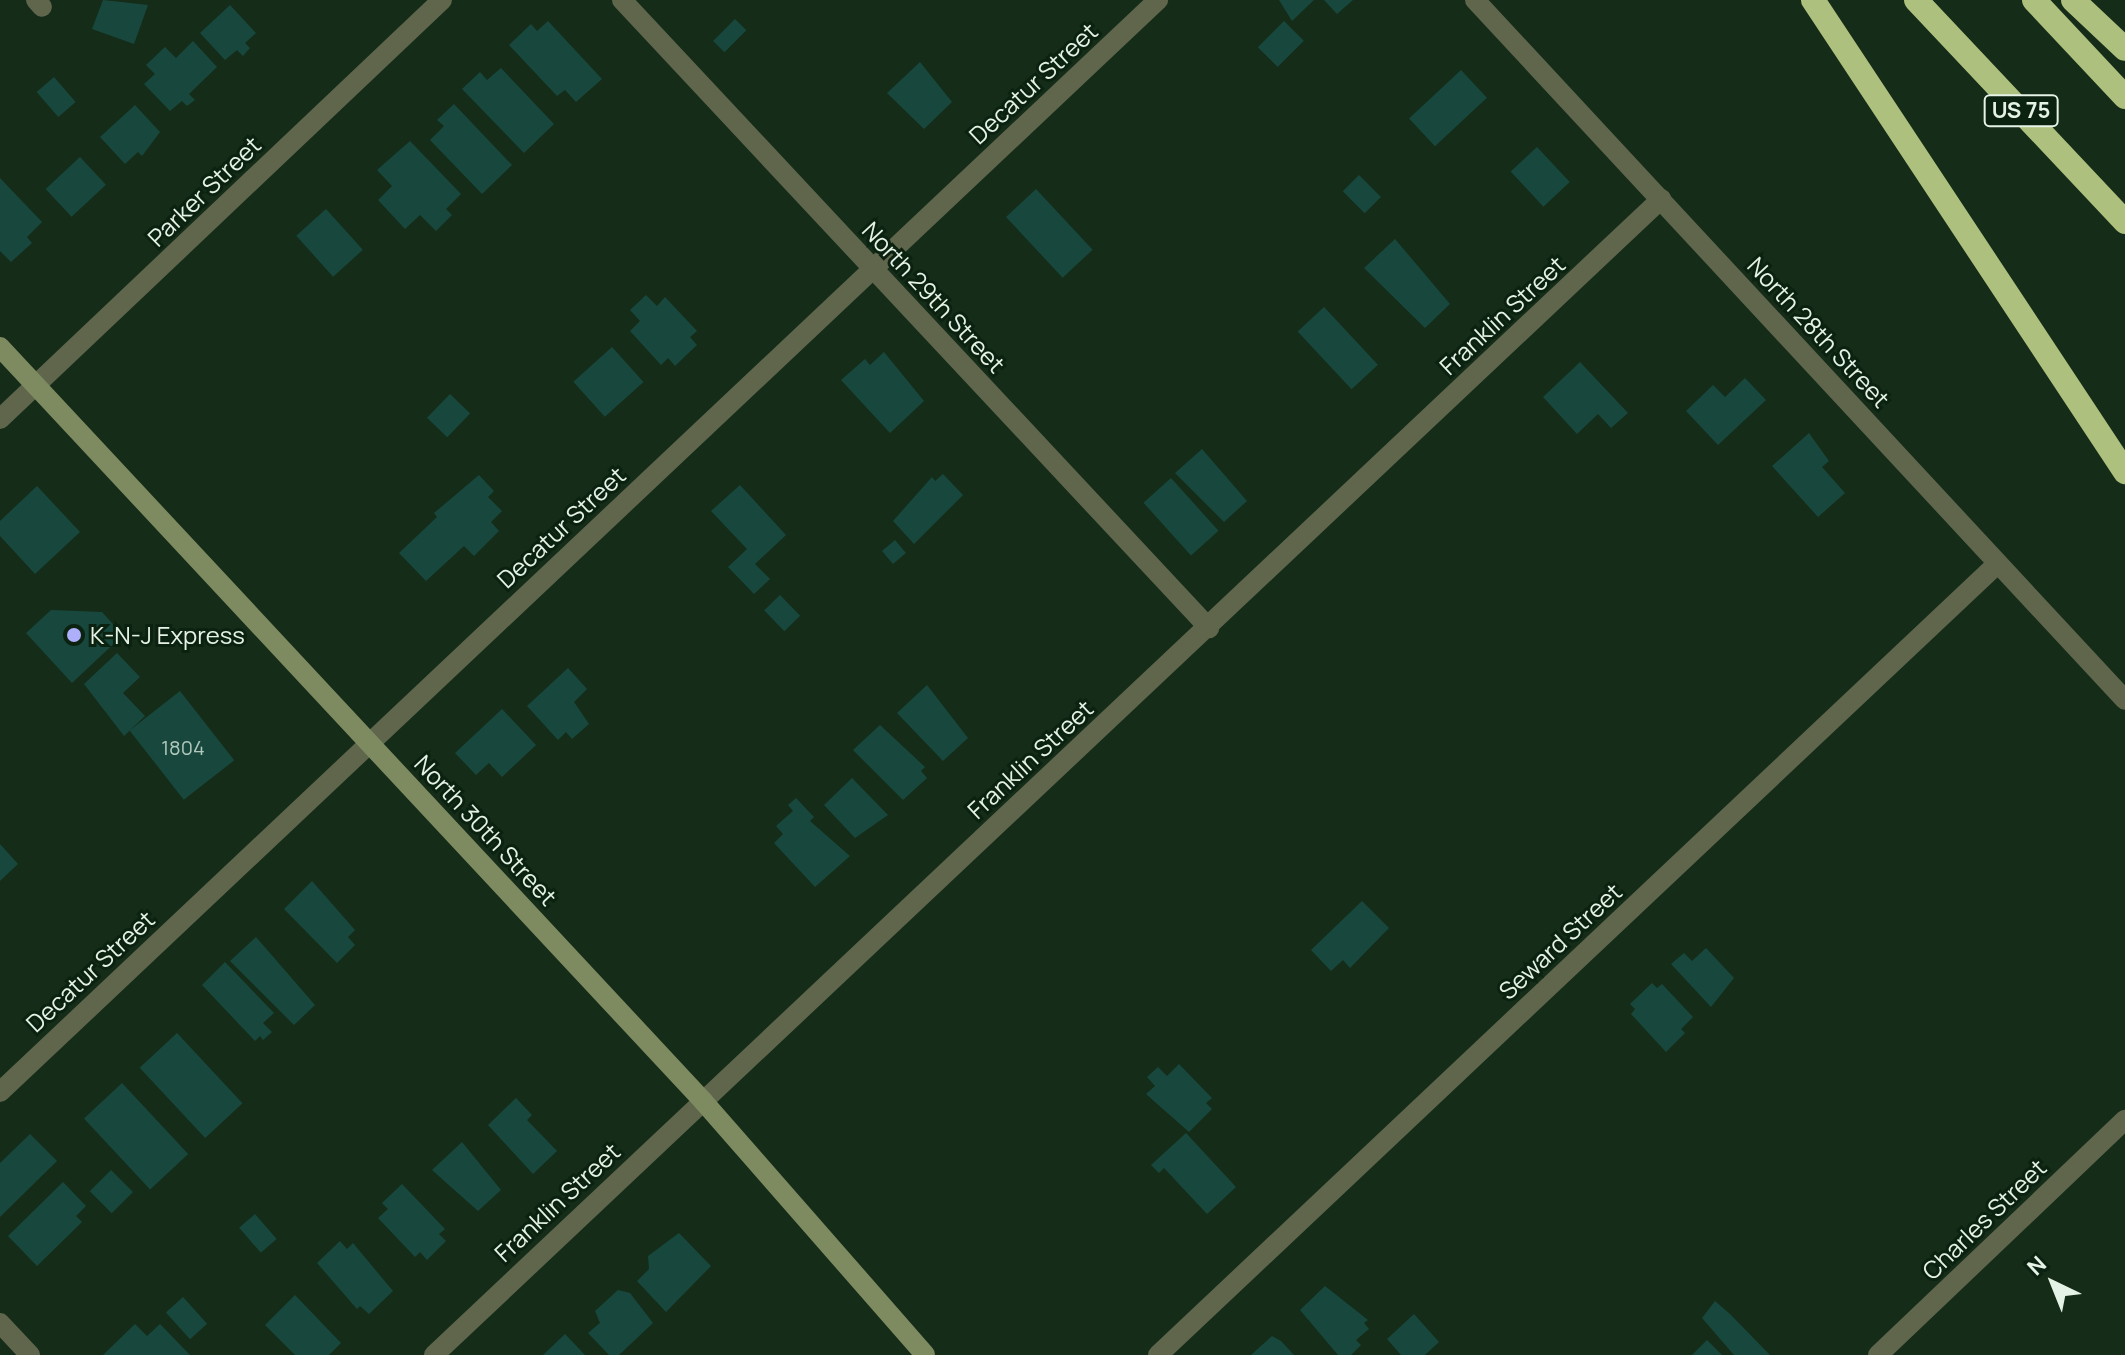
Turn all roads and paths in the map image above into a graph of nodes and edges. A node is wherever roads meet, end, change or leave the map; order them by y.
1 (442, 0) edge
2 (622, 0) edge
3 (1158, 0) edge
4 (1475, 0) edge
5 (1813, 0) edge
6 (1916, 0) edge
7 (2034, 0) edge
8 (2073, 0) edge
9 (2125, 49) edge
10 (2125, 97) edge
11 (1661, 199) junction
12 (2125, 222) edge
13 (872, 270) junction
14 (0, 347) edge
15 (36, 385) junction
16 (0, 419) edge
17 (2125, 472) edge
18 (1997, 564) junction
19 (1209, 628) junction
20 (2125, 700) edge
21 (369, 743) junction
22 (0, 1092) edge
23 (703, 1101) junction
24 (2125, 1120) edge
25 (0, 1323) edge
26 (30, 1355) edge
27 (434, 1355) edge
28 (925, 1355) edge
29 (1158, 1355) edge
30 (1878, 1355) edge

1 - 15 street, Parker Street
2 - 13 street, North 29th Street
3 - 13 street, Decatur Street
4 - 11 street, North 28th Street
5 - 17 highway
6 - 12 highway, US 75
7 - 10 highway
8 - 9 highway
11 - 18 street, North 28th Street
11 - 19 street, Franklin Street
13 - 19 street, North 29th Street
13 - 21 street, Decatur Street
14 - 15 main road, North 30th Street
15 - 16 street, Parker Street
15 - 21 main road, North 30th Street
18 - 20 street, North 28th Street
18 - 29 street, Seward Street
19 - 23 street, Franklin Street
21 - 22 street, Decatur Street
21 - 23 main road, North 30th Street
23 - 27 street, Franklin Street
23 - 28 main road, North 30th Street
24 - 30 street, Charles Street
25 - 26 street

